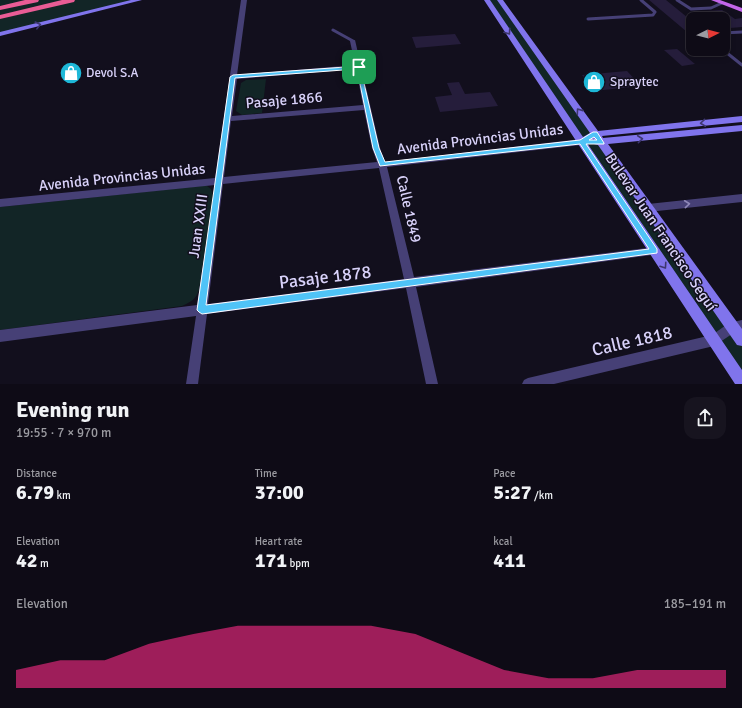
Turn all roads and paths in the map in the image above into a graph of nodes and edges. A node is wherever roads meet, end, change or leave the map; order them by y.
1 (35, 0) edge
2 (71, 0) edge
3 (139, 0) edge
4 (244, 0) edge
5 (487, 0) edge
6 (500, 0) edge
7 (641, 0) edge
8 (677, 0) edge
9 (714, 0) edge
10 (724, 1) edge
11 (742, 6) edge
12 (0, 8) edge
13 (742, 10) edge
14 (0, 17) edge
15 (588, 19) dead end
16 (333, 30) dead end
17 (742, 32) edge
18 (730, 33) edge
19 (0, 34) edge
20 (353, 41) joint
21 (730, 56) edge
22 (742, 58) edge
23 (734, 59) junction
24 (742, 65) edge
25 (359, 67) junction
26 (233, 77) junction
27 (367, 106) junction
28 (227, 119) junction
29 (742, 119) edge
30 (742, 128) edge
31 (598, 138) junction
32 (581, 142) junction
33 (382, 165) junction
34 (219, 181) junction
35 (742, 198) edge
36 (0, 203) edge
37 (648, 208) junction
38 (654, 251) junction
39 (410, 283) junction
40 (202, 310) junction
41 (737, 327) edge
42 (0, 336) edge
43 (714, 340) junction
44 (742, 340) edge
45 (742, 382) edge
46 (192, 384) edge
47 (432, 384) edge
48 (528, 384) edge

1 - 12 highway
2 - 14 highway
19 -> 3 main road
4 - 26 street, Juan XXIII
5 -> 32 main road, Bulevar Juan Francisco Seguí
31 -> 6 main road, Bulevar Juan Francisco Seguí
7 - 15 lane
8 - 10 lane
9 - 10 main road
10 - 11 main road
10 - 13 main road
16 - 20 lane, Calle 1849
17 - 18 lane
20 - 25 street, Calle 1849
21 - 23 lane
22 - 23 lane
23 - 24 lane
25 - 26 street
25 - 27 street, Calle 1849
26 - 28 street, Juan XXIII
27 - 28 street, Pasaje 1866
27 - 33 street, Calle 1849
28 - 34 street, Juan XXIII
29 -> 31 main road, Avenida Provincias Unidas
31 -> 30 main road, Avenida Provincias Unidas
31 - 32 main road, Avenida Provincias Unidas
31 - 37 main road, Bulevar Juan Francisco Seguí
32 - 33 street, Avenida Provincias Unidas
32 - 38 main road, Bulevar Juan Francisco Seguí
33 - 34 street, Avenida Provincias Unidas
33 - 39 street, Calle 1849
34 - 36 street, Avenida Provincias Unidas
34 - 40 street, Juan XXIII
37 -> 35 street
37 - 41 main road, Bulevar Juan Francisco Seguí
38 - 39 street, Pasaje 1878
38 -> 43 main road, Bulevar Juan Francisco Seguí
39 - 40 street, Pasaje 1878
39 - 47 street, Calle 1849
40 - 42 street, Pasaje 1878
40 - 46 street, Juan XXIII
41 - 43 street, Calle 1818
41 - 44 main road, Bulevar Juan Francisco Seguí
43 - 45 main road, Bulevar Juan Francisco Seguí
43 - 48 street, Calle 1818

